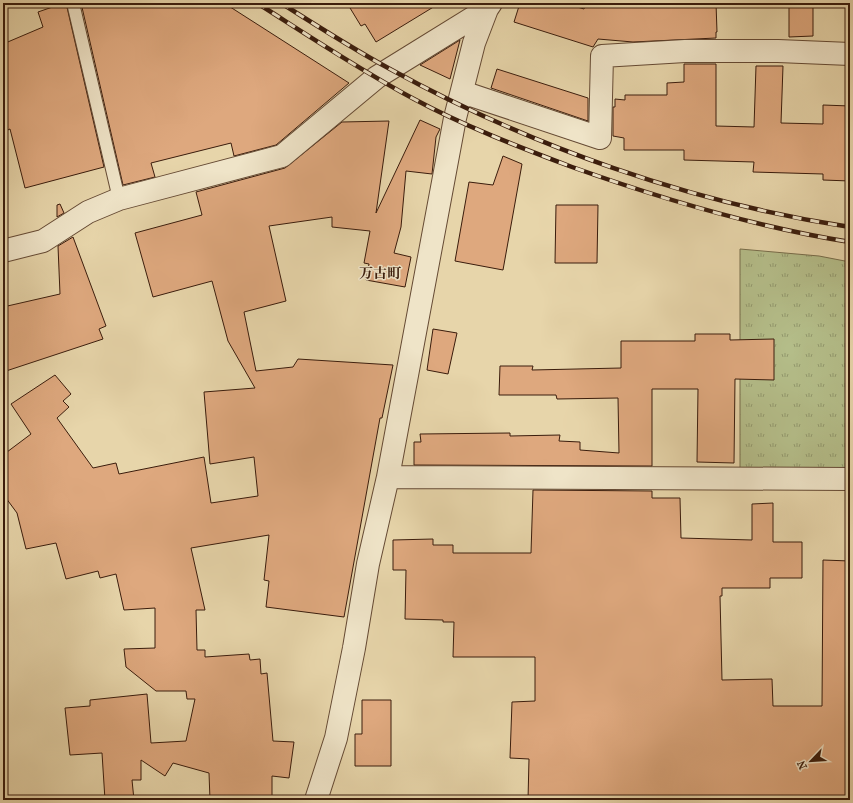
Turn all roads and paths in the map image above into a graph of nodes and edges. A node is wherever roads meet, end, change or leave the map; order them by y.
1 (73, 3) edge
2 (489, 6) edge
3 (850, 54) edge
4 (462, 92) junction
5 (119, 199) junction
6 (3, 251) edge
7 (388, 477) junction
8 (850, 479) edge
9 (316, 800) edge

1 - 5 lane
2 - 4 street
2 - 5 street
3 - 4 street
4 - 7 street
5 - 6 street
7 - 8 street
7 - 9 street

